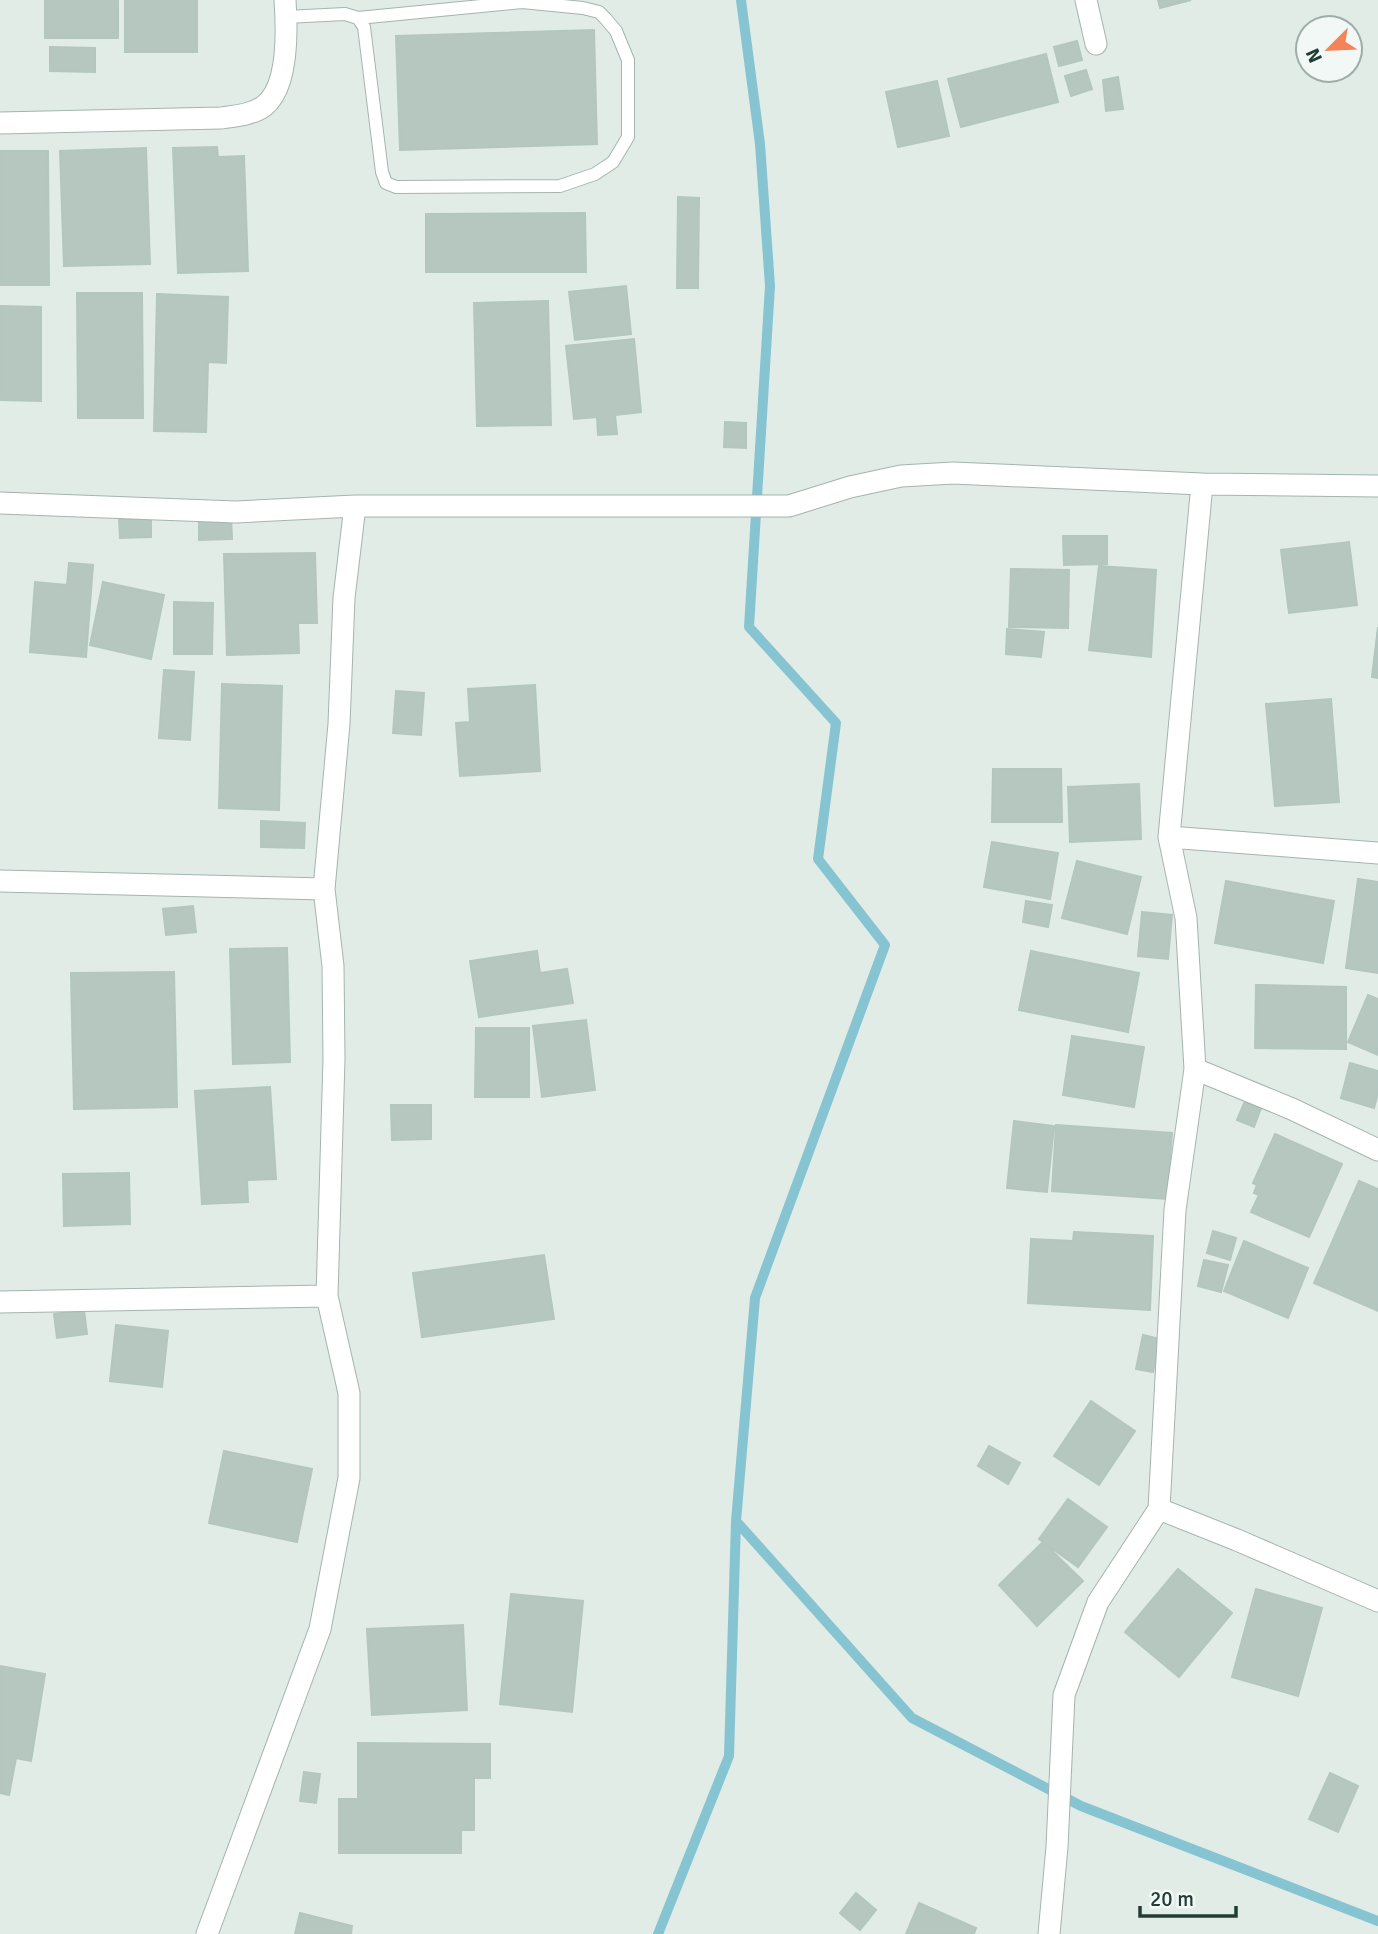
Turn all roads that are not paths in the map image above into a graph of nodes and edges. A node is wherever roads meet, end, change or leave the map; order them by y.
1 (1086, 0) edge
2 (286, 9) edge
3 (358, 18) junction
4 (1097, 44) dead end
5 (0, 123) edge
6 (1202, 484) junction
7 (1378, 486) edge
8 (0, 503) edge
9 (355, 506) junction
10 (1168, 837) junction
11 (1378, 853) edge
12 (0, 881) edge
13 (324, 889) junction
14 (1195, 1069) junction
15 (1378, 1150) edge
16 (327, 1296) junction
17 (0, 1302) edge
18 (1158, 1509) junction
19 (1378, 1601) edge
20 (207, 1934) edge
21 (1049, 1934) edge

1 - 4 street
2 - 3 lane
2 - 5 street
3 - 3 lane
6 - 7 street
6 - 9 street
6 - 10 street
8 - 9 street
9 - 13 street
10 - 11 street
10 - 14 street
12 - 13 street
13 - 16 street
14 - 15 street
14 - 18 street
16 - 17 street
16 - 20 street
18 - 19 street
18 - 21 street

